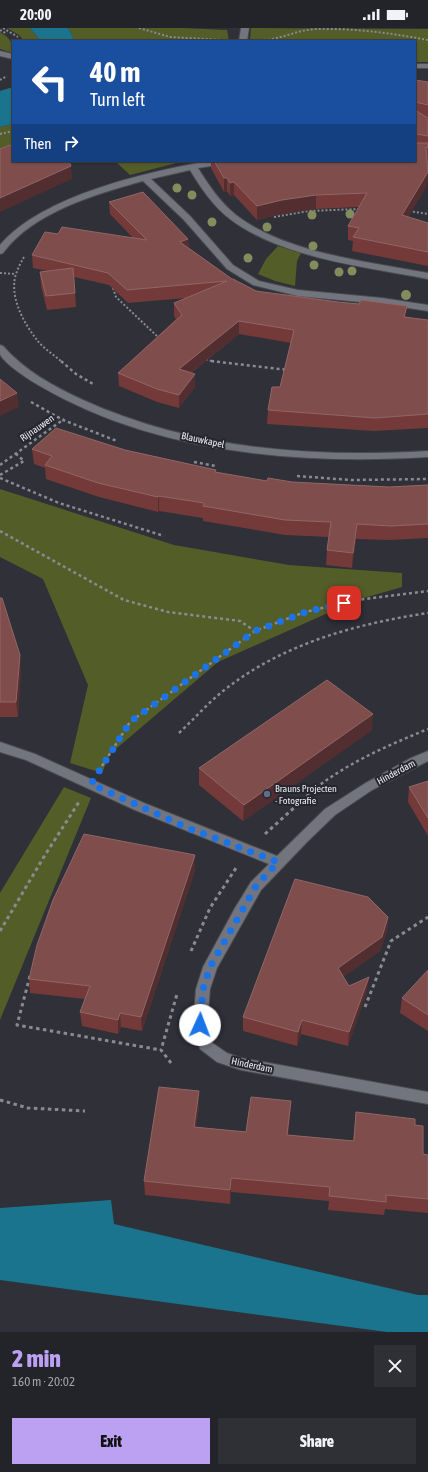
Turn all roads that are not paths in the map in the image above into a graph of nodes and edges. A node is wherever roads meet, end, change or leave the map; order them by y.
1 (244, 28) edge
2 (243, 40) edge
3 (0, 54) edge
4 (12, 57) edge
5 (12, 62) edge
6 (0, 63) edge
7 (416, 66) edge
8 (428, 66) edge
9 (218, 162) edge
10 (192, 166) junction
11 (145, 178) junction
12 (0, 251) edge
13 (428, 276) edge
14 (428, 308) edge
15 (0, 348) edge
16 (428, 454) edge
17 (0, 747) edge
18 (428, 756) edge
19 (278, 862) junction
20 (428, 1098) edge

1 - 2 street
3 - 4 street
5 - 6 street
7 - 8 street
9 - 10 street
10 - 11 street
10 - 13 street
11 - 12 street
11 - 14 street
15 - 16 street, Blauwkapel
17 - 19 street
18 - 19 street, Hinderdam
19 - 20 street, Hinderdam

